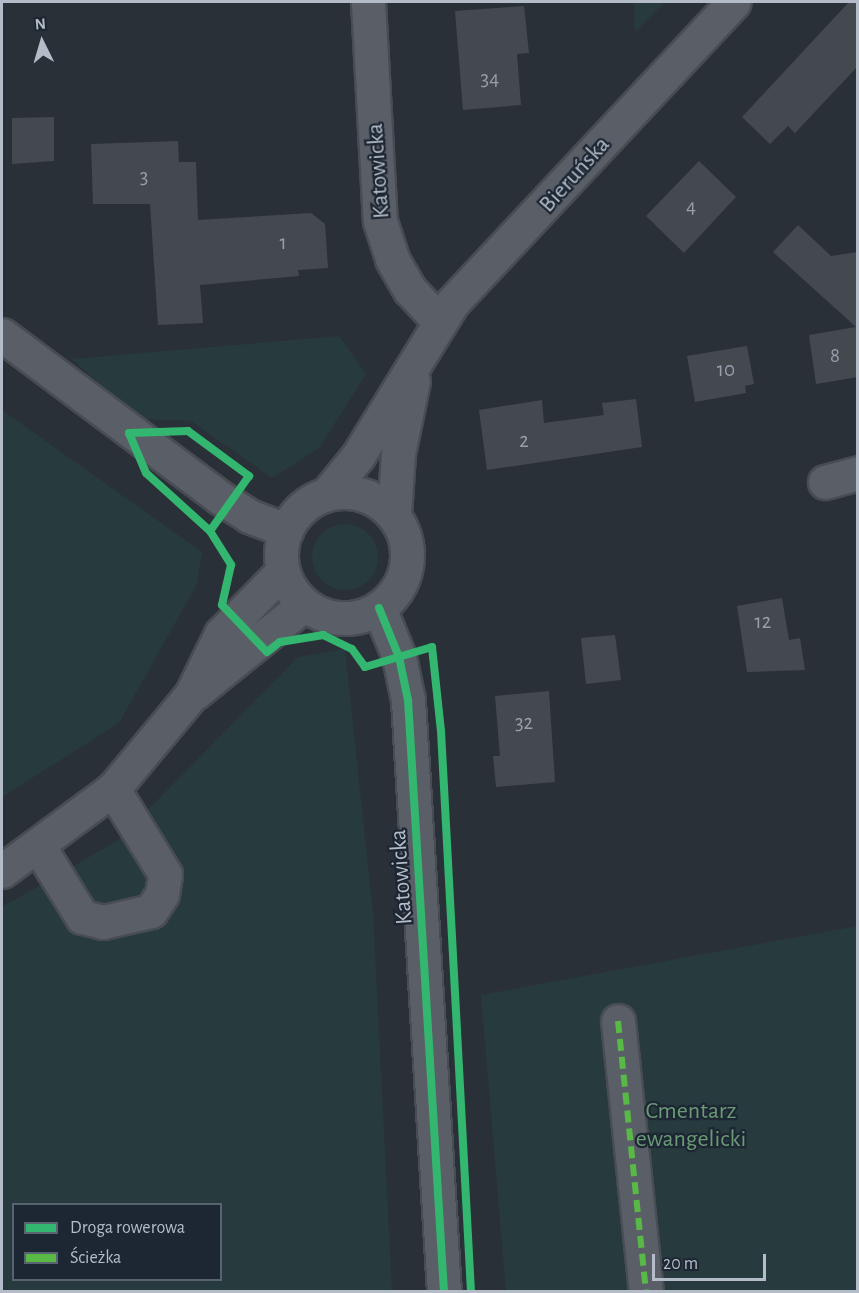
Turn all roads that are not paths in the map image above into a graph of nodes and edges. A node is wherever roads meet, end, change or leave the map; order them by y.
1 (368, 2) edge
2 (734, 2) edge
3 (440, 322) junction
4 (2, 334) edge
5 (420, 352) junction
6 (858, 473) edge
7 (825, 482) dead end
8 (327, 494) junction
9 (394, 516) junction
10 (286, 530) junction
11 (283, 572) junction
12 (304, 604) junction
13 (379, 608) junction
14 (191, 695) junction
15 (113, 789) junction
16 (39, 847) junction
17 (2, 871) edge
18 (618, 1021) dead end
19 (444, 1292) edge
20 (646, 1292) edge

1 - 3 street, Katowicka
2 - 3 street, Bieruńska
3 - 5 street, Bieruńska
4 - 10 street
5 - 8 street, Bieruńska
5 - 9 street, Bieruńska
6 - 7 street
8 - 9 street
8 - 10 street
9 - 13 street
10 - 11 street
11 - 12 street
11 - 14 street
12 - 13 street
12 - 14 street
13 - 19 street, Katowicka
14 - 15 street
15 - 16 street
15 - 16 street
16 - 17 street
18 - 20 street

